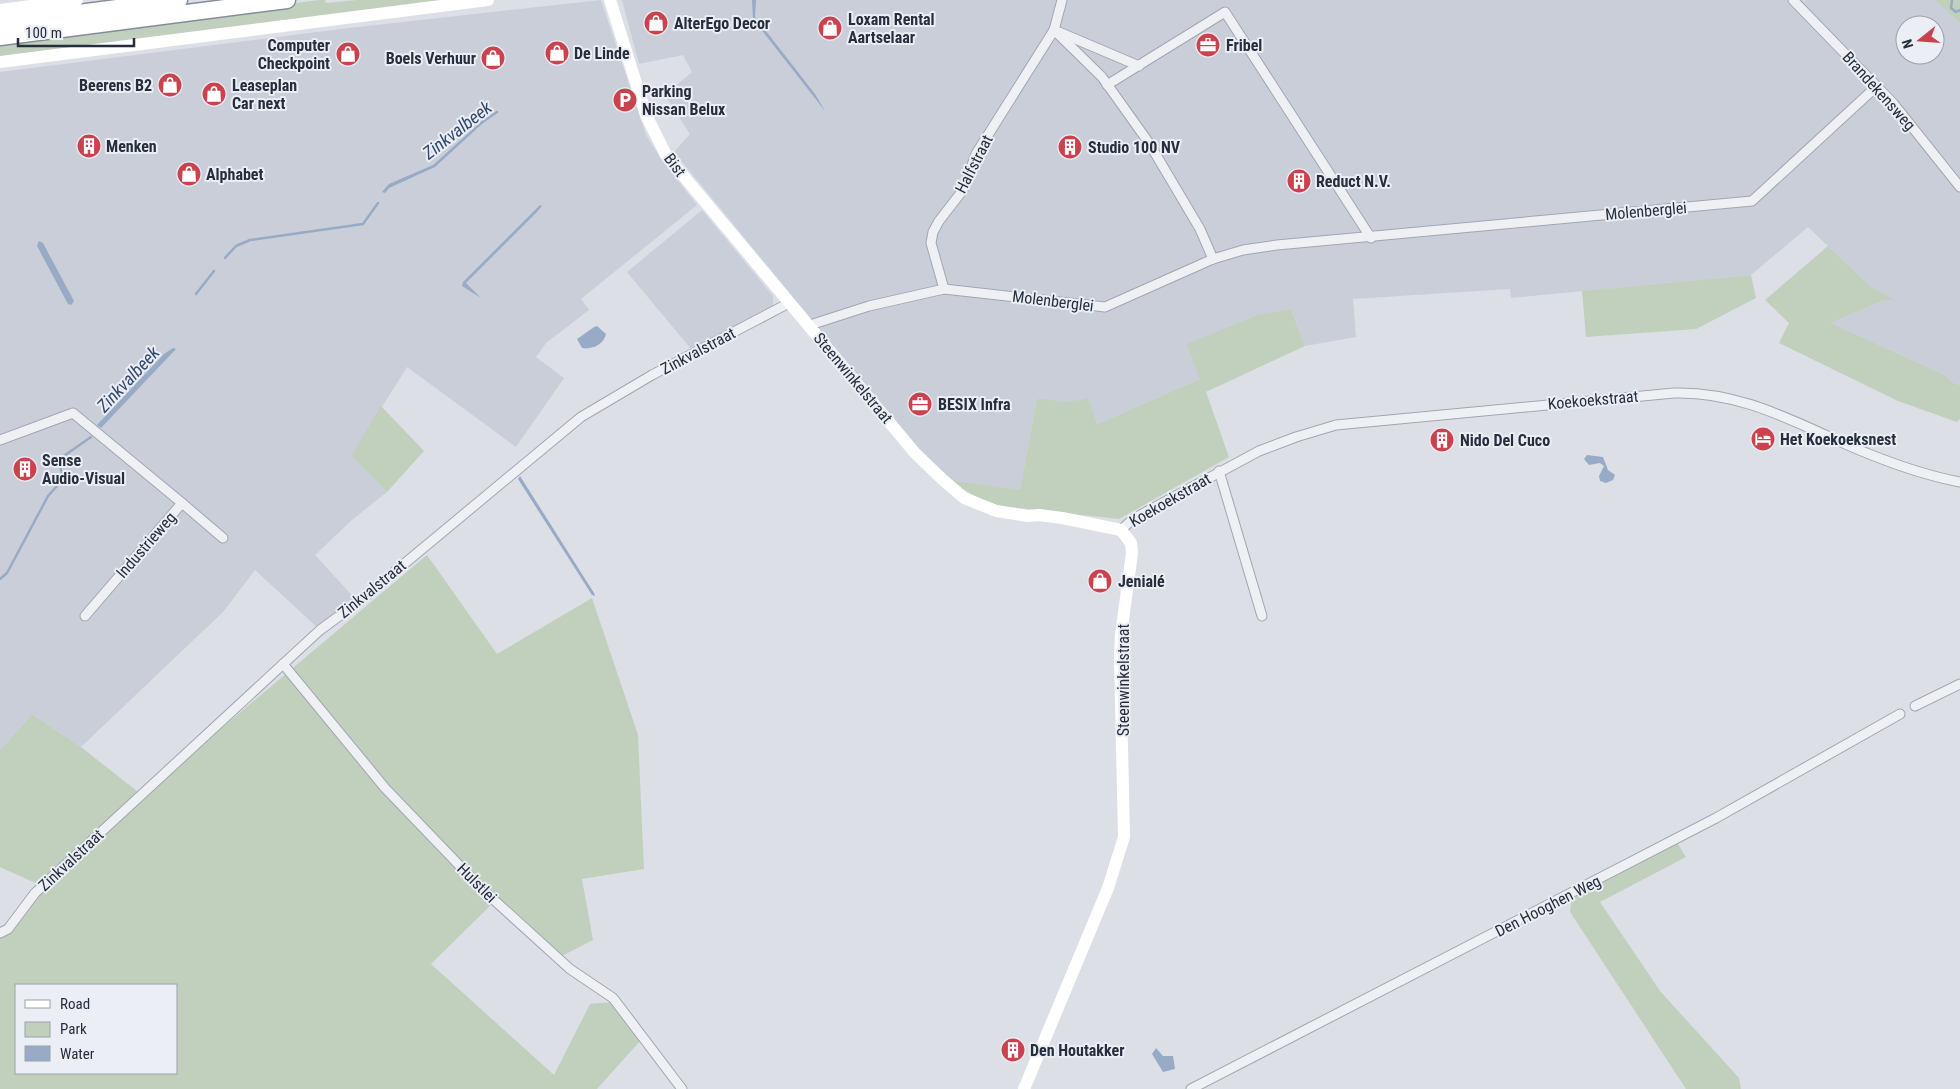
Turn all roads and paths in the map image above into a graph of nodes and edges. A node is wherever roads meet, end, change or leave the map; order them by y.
1 (78, 0) edge
2 (179, 0) edge
3 (287, 0) edge
4 (488, 0) edge
5 (610, 0) edge
6 (1062, 0) edge
7 (1793, 0) edge
8 (0, 10) edge
9 (0, 23) edge
10 (1054, 30) junction
11 (0, 37) edge
12 (0, 62) edge
13 (1139, 66) junction
14 (1107, 85) junction
15 (1877, 86) junction
16 (1960, 187) edge
17 (1371, 238) junction
18 (1213, 259) junction
19 (944, 289) junction
20 (789, 302) junction
21 (810, 325) junction
22 (0, 440) edge
23 (1220, 472) junction
24 (1960, 482) edge
25 (182, 503) junction
26 (1121, 530) junction
27 (223, 538) dead end
28 (86, 616) dead end
29 (1262, 616) dead end
30 (283, 664) junction
31 (1960, 684) edge
32 (1916, 706) dead end
33 (1900, 714) dead end
34 (0, 933) edge
35 (682, 1089) edge
36 (1024, 1089) edge
37 (1191, 1089) edge

1 - 8 street
2 - 9 highway
3 - 11 highway
4 - 12 street
5 - 20 street, Bist
6 - 10 street, Halfstraat
7 - 15 street, Brandekensweg
10 - 13 street
10 - 14 street
10 - 19 street, Halfstraat
13 - 14 street
13 - 17 street
14 - 18 street
15 - 16 street, Brandekensweg
15 - 17 street, Molenberglei
17 - 18 street, Molenberglei
18 - 19 street, Molenberglei
19 - 21 street
20 - 21 street, Steenwinkelstraat
20 - 30 street, Zinkvalstraat
21 - 26 street, Steenwinkelstraat
22 - 25 street, Industrieweg
23 - 24 street, Koekoekstraat
23 - 26 street, Koekoekstraat
23 - 29 street, Koekoekstraat
25 - 27 street
25 - 28 street, Industrieweg
26 - 36 street, Steenwinkelstraat
30 - 34 street, Zinkvalstraat
30 - 35 street, Hulstlei
31 - 32 street
33 - 37 street, Den Hooghen Weg

